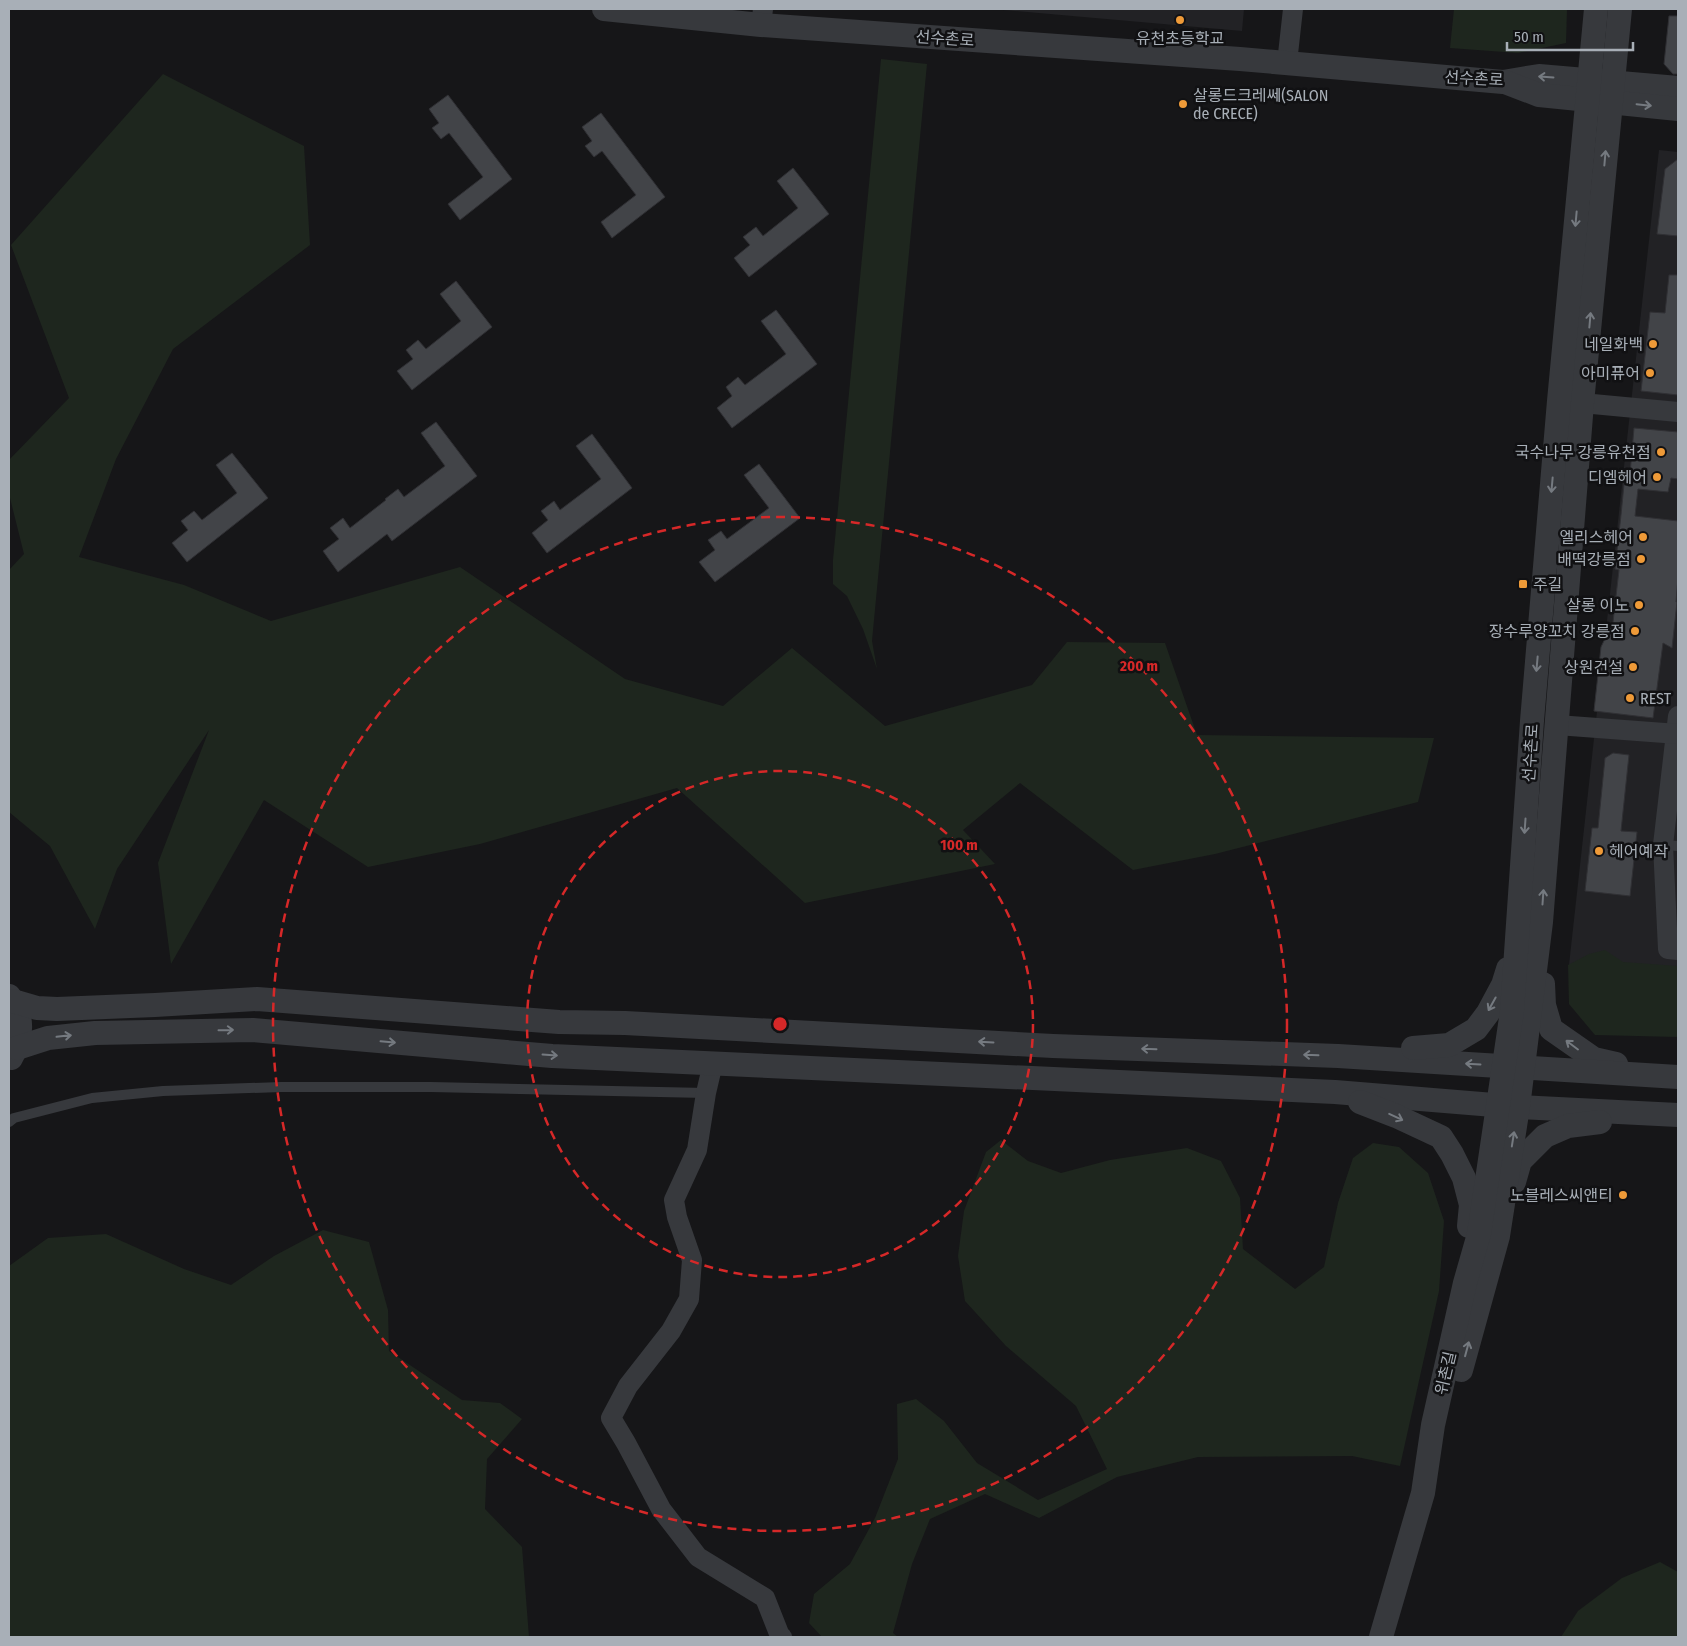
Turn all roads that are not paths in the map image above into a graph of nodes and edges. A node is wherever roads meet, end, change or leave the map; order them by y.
1 (604, 9) edge
2 (1293, 9) edge
3 (1596, 9) edge
4 (1620, 9) edge
5 (762, 17) edge
6 (1287, 63) junction
7 (1678, 88) edge
8 (1600, 91) junction
9 (1678, 109) edge
10 (1559, 401) junction
11 (1582, 404) junction
12 (1678, 412) edge
13 (1556, 726) junction
14 (1678, 728) edge
15 (1671, 845) edge
16 (1541, 922) junction
17 (1517, 943) junction
18 (1678, 950) edge
19 (11, 998) edge
20 (13, 1055) edge
21 (1338, 1056) junction
22 (713, 1064) junction
23 (1513, 1066) junction
24 (1673, 1076) edge
25 (1335, 1092) junction
26 (706, 1093) junction
27 (1508, 1106) junction
28 (1674, 1115) edge
29 (9, 1122) edge
30 (1498, 1236) junction
31 (1465, 1283) junction
32 (1433, 1425) junction
33 (782, 1637) edge
34 (1380, 1637) edge

1 - 5 street, 선수촌로
2 - 6 street
3 - 8 street
4 - 8 street
5 - 6 street, 선수촌로
6 - 8 street, 선수촌로
7 - 8 street
8 -> 9 street
8 -> 10 street, 선수촌로
11 -> 8 street, 선수촌로
10 - 11 street
10 -> 17 street, 선수촌로
11 - 12 street
11 - 13 street, 선수촌로
13 - 14 street
16 -> 13 street, 선수촌로
14 - 15 street
15 - 18 street
16 - 23 street, 선수촌로
24 -> 16 street
17 -> 21 street
17 - 23 street, 선수촌로
19 - 20 street
21 -> 19 street
20 -> 22 street
23 -> 21 street
22 - 25 street
22 - 26 street
23 - 24 street
23 - 27 street, 선수촌로
25 - 27 street
25 -> 31 street
26 - 29 lane
26 - 33 street
27 - 28 street
30 -> 27 street
27 - 31 street, 위촌길
28 - 30 street
32 -> 30 street
31 - 32 street, 위촌길
32 - 34 street, 위촌길

